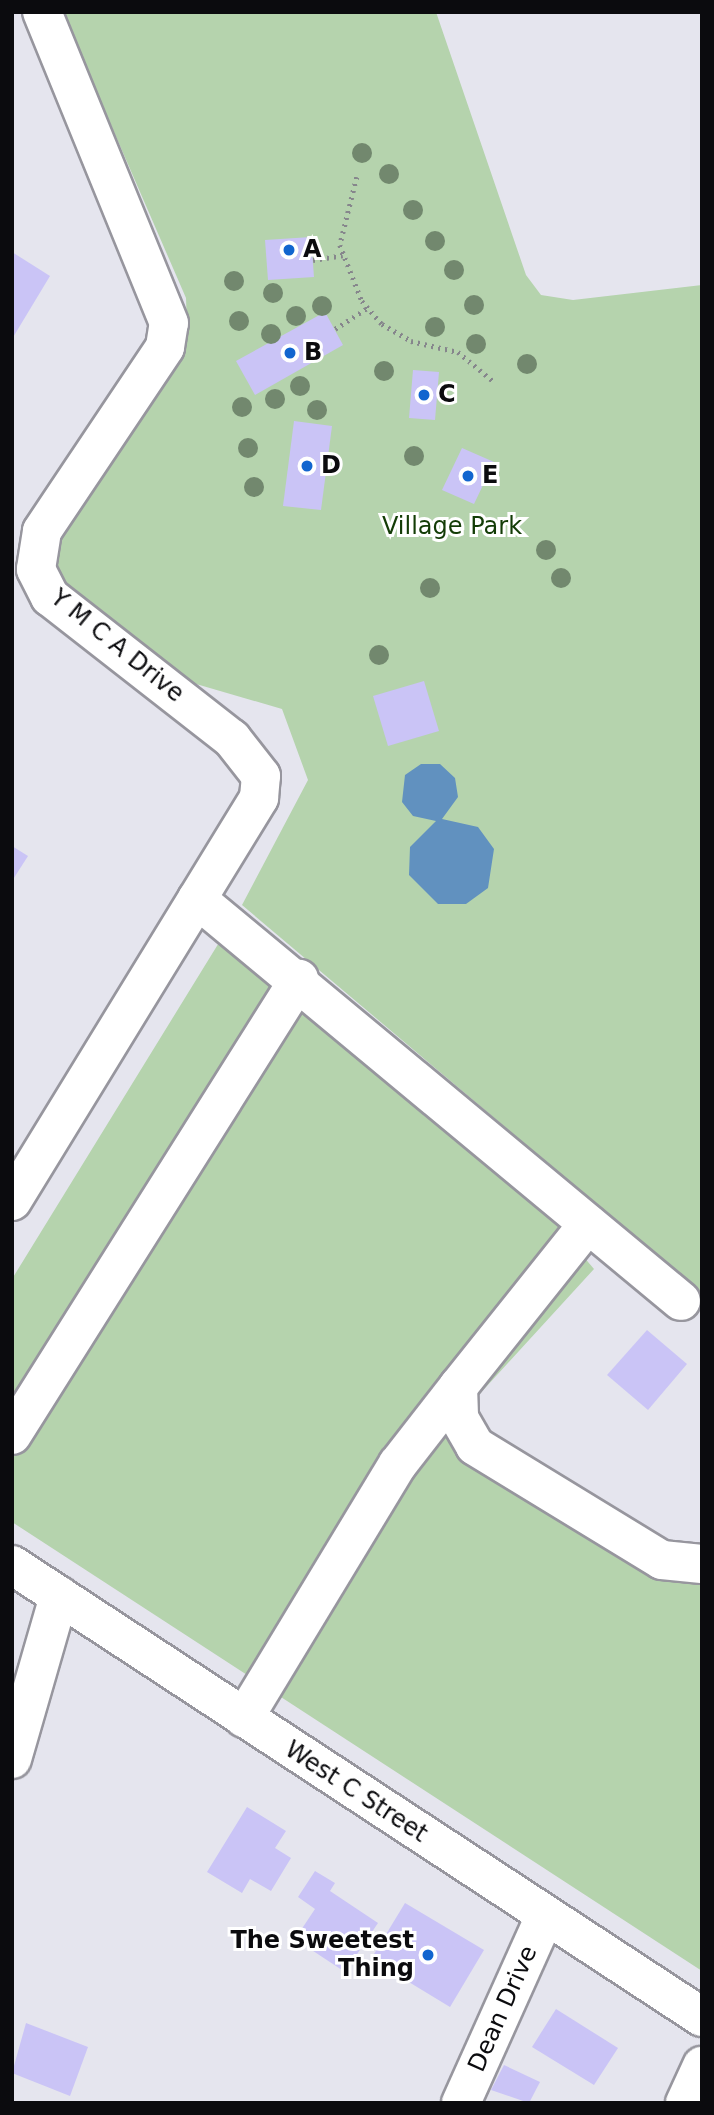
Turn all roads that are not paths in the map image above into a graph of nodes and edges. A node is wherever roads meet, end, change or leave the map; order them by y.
1 (42, 12) edge
2 (197, 899) junction
3 (299, 979) junction
4 (12, 1201) edge
5 (588, 1224) junction
6 (681, 1301) dead end
7 (458, 1387) junction
8 (12, 1435) edge
9 (702, 1564) edge
10 (12, 1565) edge
11 (59, 1596) junction
12 (244, 1718) junction
13 (12, 1759) edge
14 (545, 1916) junction
15 (702, 2017) edge
16 (702, 2066) edge
17 (461, 2103) edge
18 (685, 2103) edge

1 - 2 street, Y M C A Drive
2 - 3 street
2 - 4 street, Y M C A Drive
3 - 5 street
3 - 8 street
5 - 6 street
5 - 7 street
7 - 9 street
7 - 12 street
10 - 11 street, West C Street
11 - 12 street, West C Street
11 - 13 street
12 - 14 street, West C Street
14 - 15 street, West C Street
14 - 17 street, Dean Drive
16 - 18 street

